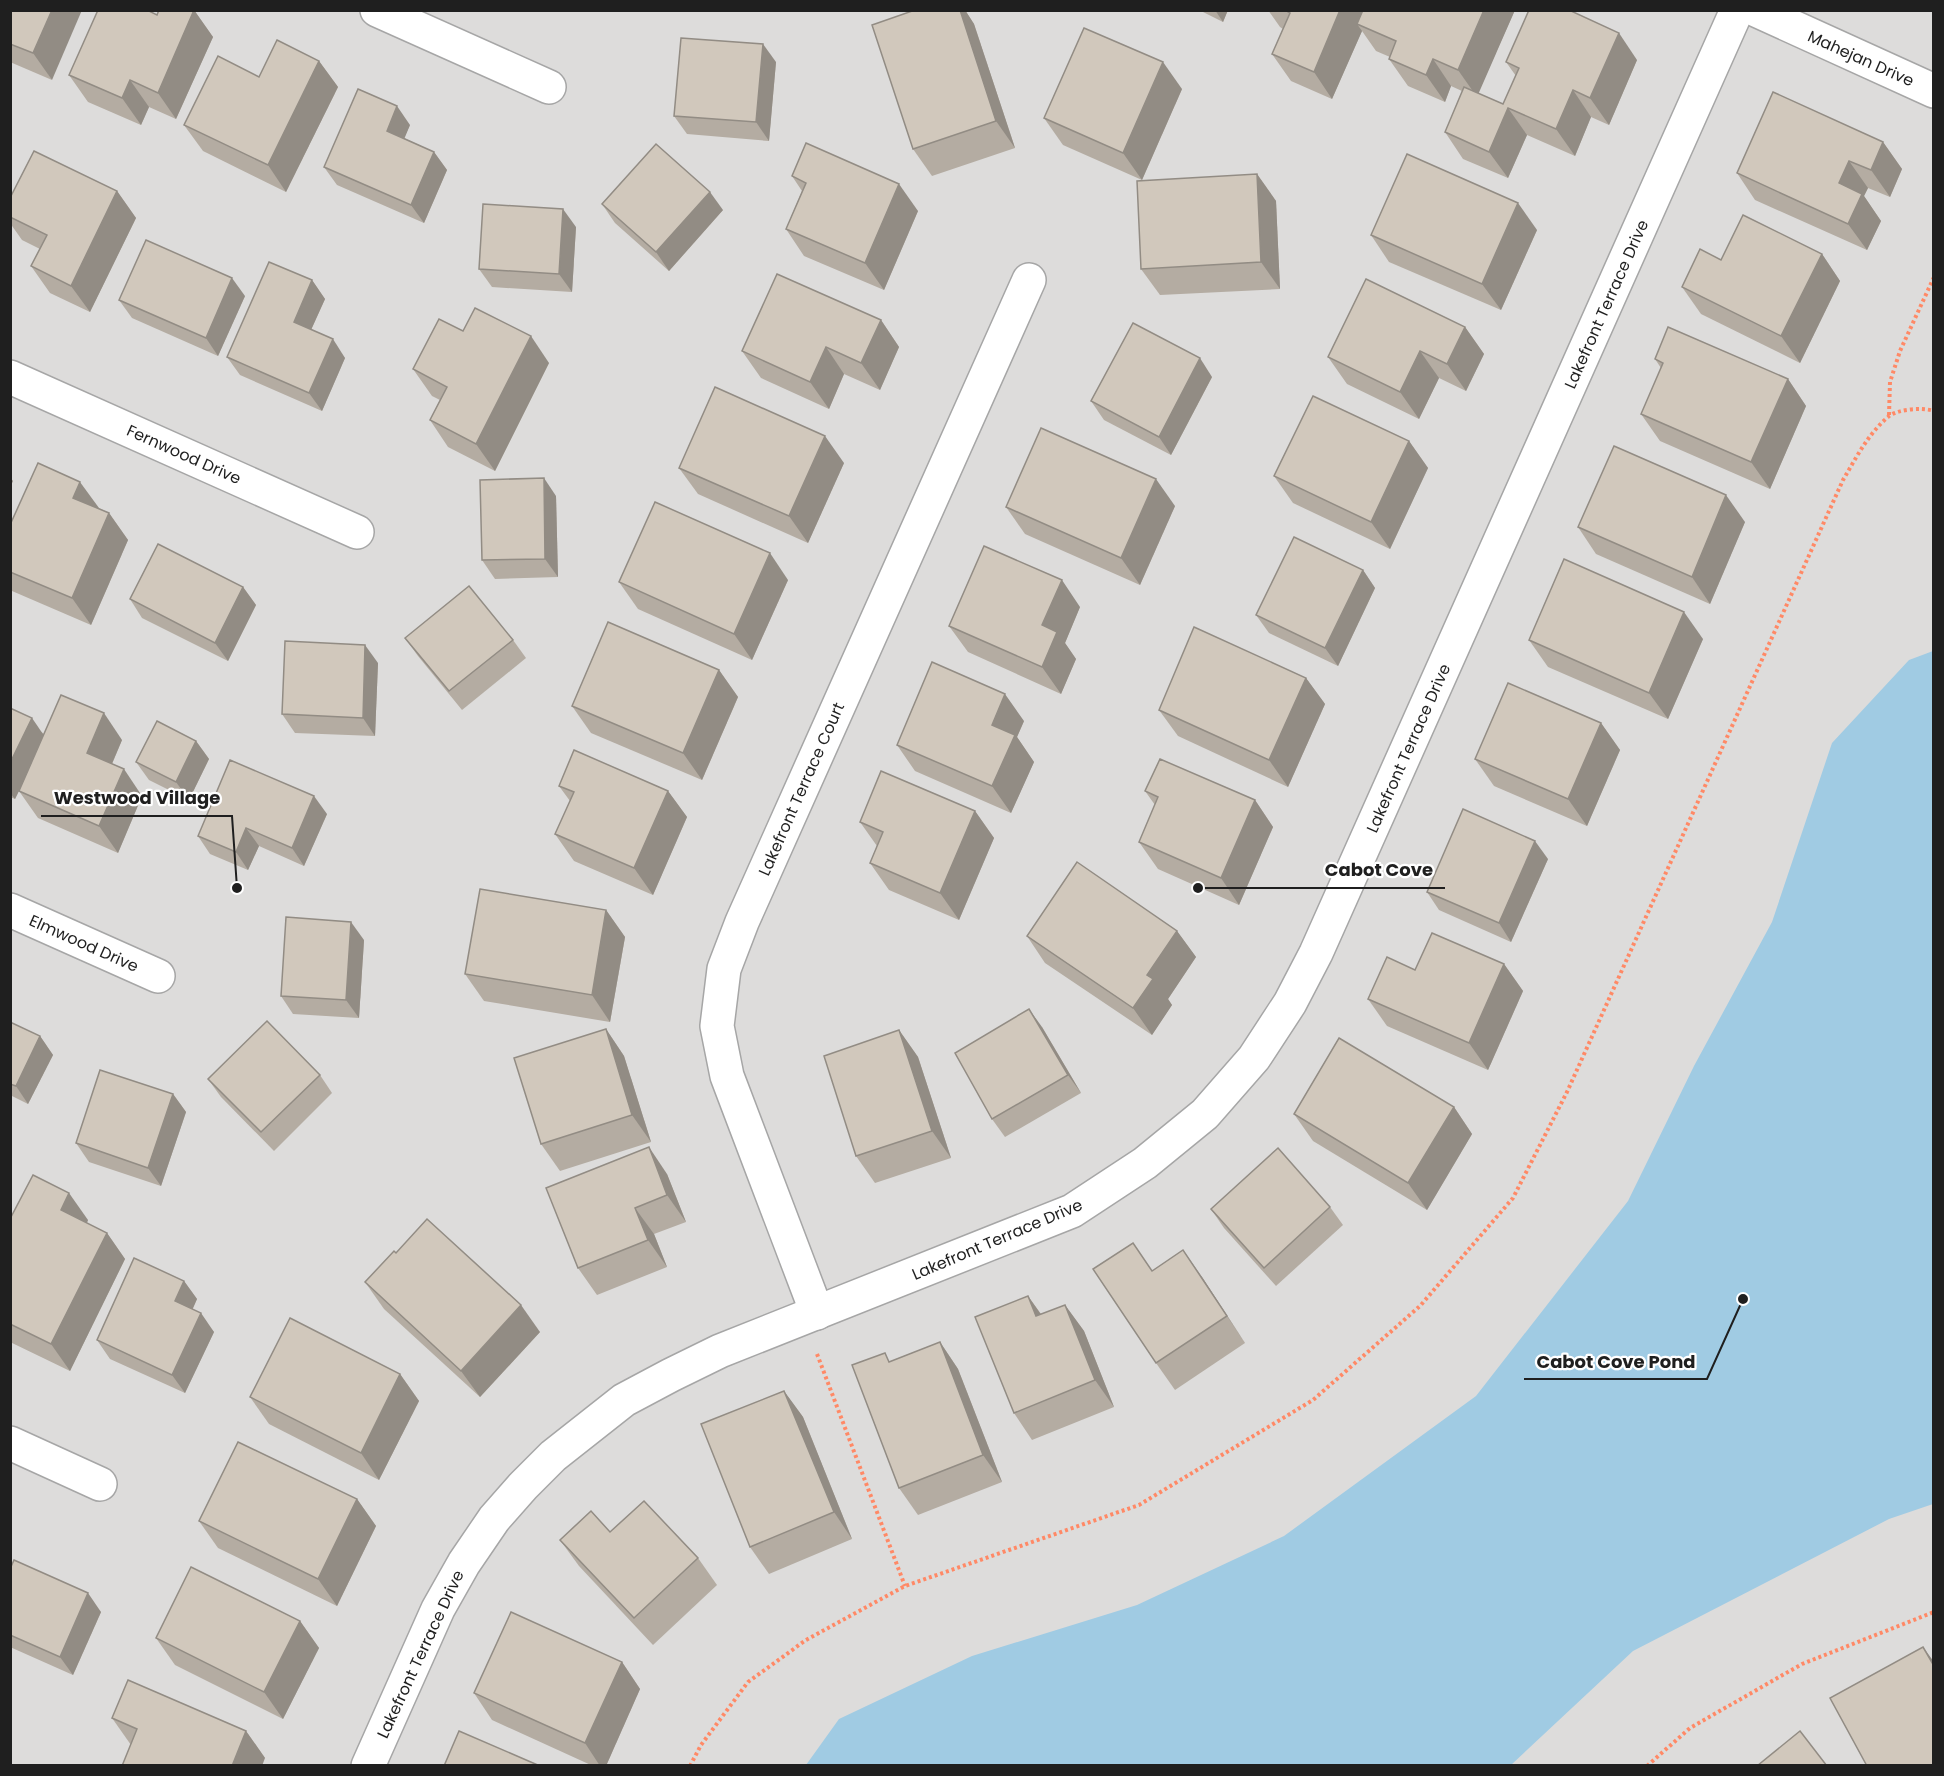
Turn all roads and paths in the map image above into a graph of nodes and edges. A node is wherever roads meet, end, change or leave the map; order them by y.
1 (377, 10) edge
2 (1737, 10) edge
3 (1756, 10) edge
4 (549, 87) dead end
5 (1934, 91) edge
6 (1934, 278) edge
7 (1029, 280) dead end
8 (10, 376) edge
9 (1934, 411) edge
10 (1889, 415) junction
11 (357, 532) dead end
12 (10, 910) edge
13 (158, 976) dead end
14 (817, 1313) junction
15 (817, 1354) dead end
16 (10, 1443) edge
17 (100, 1484) dead end
18 (905, 1586) junction
19 (1934, 1612) edge
20 (368, 1766) edge
21 (690, 1766) edge
22 (1647, 1766) edge

1 - 4 street
2 - 14 street, Lakefront Terrace Drive
3 - 5 street, Mahejan Drive
6 - 10 path
7 - 14 street, Lakefront Terrace Court
8 - 11 street, Fernwood Drive
9 - 10 path
10 - 18 path
12 - 13 street, Elmwood Drive
14 - 20 street, Lakefront Terrace Drive
15 - 18 path
16 - 17 street
18 - 21 path
19 - 22 path

